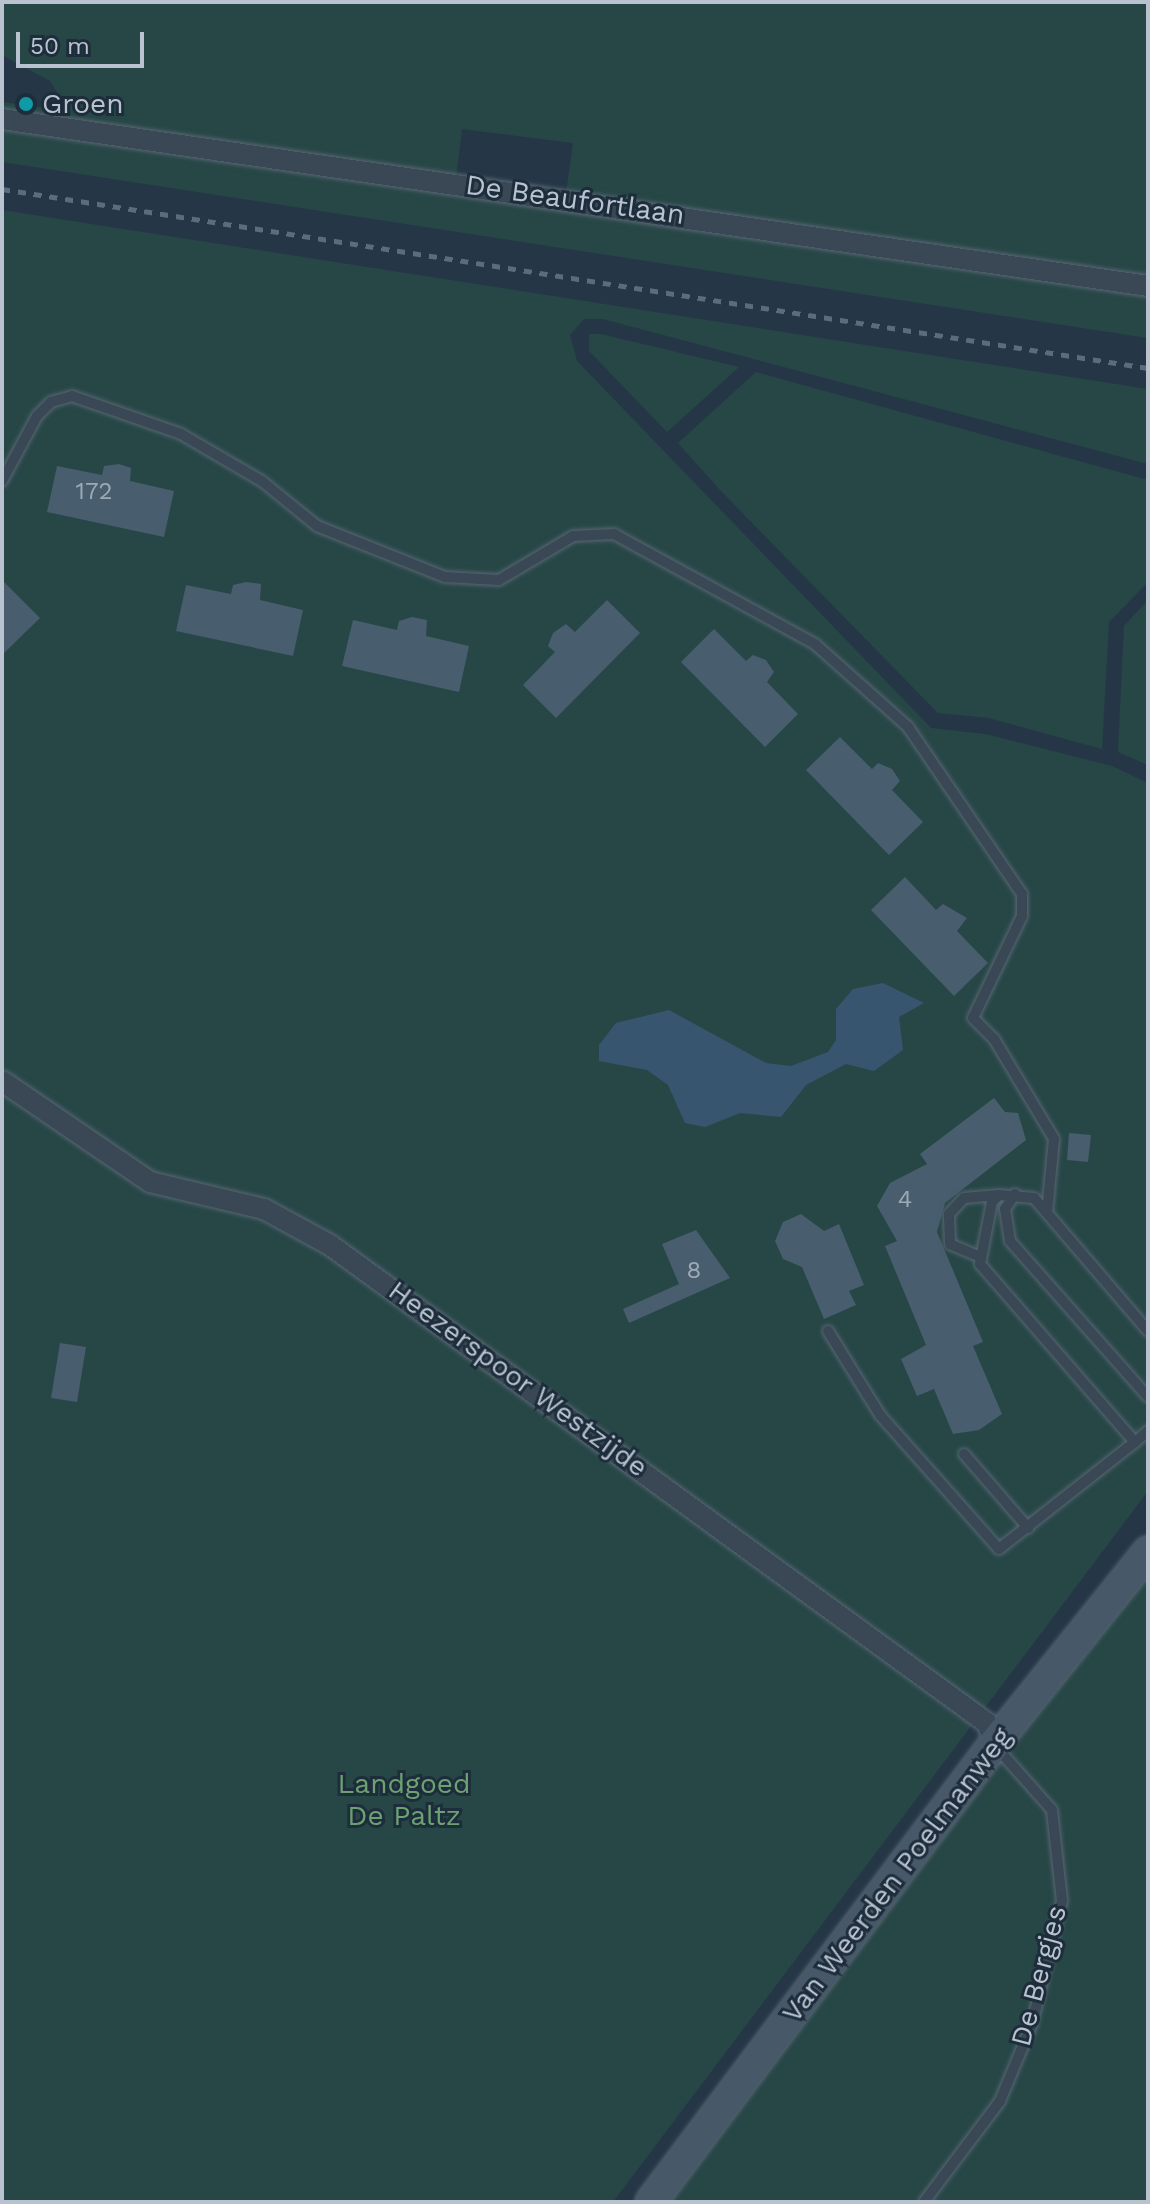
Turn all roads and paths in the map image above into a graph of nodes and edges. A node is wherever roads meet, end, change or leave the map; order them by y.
1 (2, 119) edge
2 (1148, 286) edge
3 (2, 481) edge
4 (2, 1081) edge
5 (1015, 1194) junction
6 (999, 1195) junction
7 (1047, 1213) junction
8 (978, 1256) junction
9 (828, 1331) dead end
10 (1148, 1331) edge
11 (1148, 1397) edge
12 (1148, 1431) edge
13 (1135, 1442) junction
14 (964, 1454) dead end
15 (1028, 1528) junction
16 (1148, 1552) edge
17 (995, 1743) junction
18 (651, 2202) edge
19 (924, 2202) edge

1 - 2 street, De Beaufortlaan
3 - 7 lane
4 - 17 street, Heezerspoor Westzijde
5 - 6 lane
5 - 7 lane
5 - 11 lane
6 - 8 lane
6 - 8 lane
7 - 10 lane
8 - 13 lane
9 - 15 lane
12 - 13 lane
13 - 15 lane
14 - 15 lane
16 - 17 main road, Van Weerden Poelmanweg
17 - 18 main road, Van Weerden Poelmanweg
17 - 19 lane, De Bergjes

